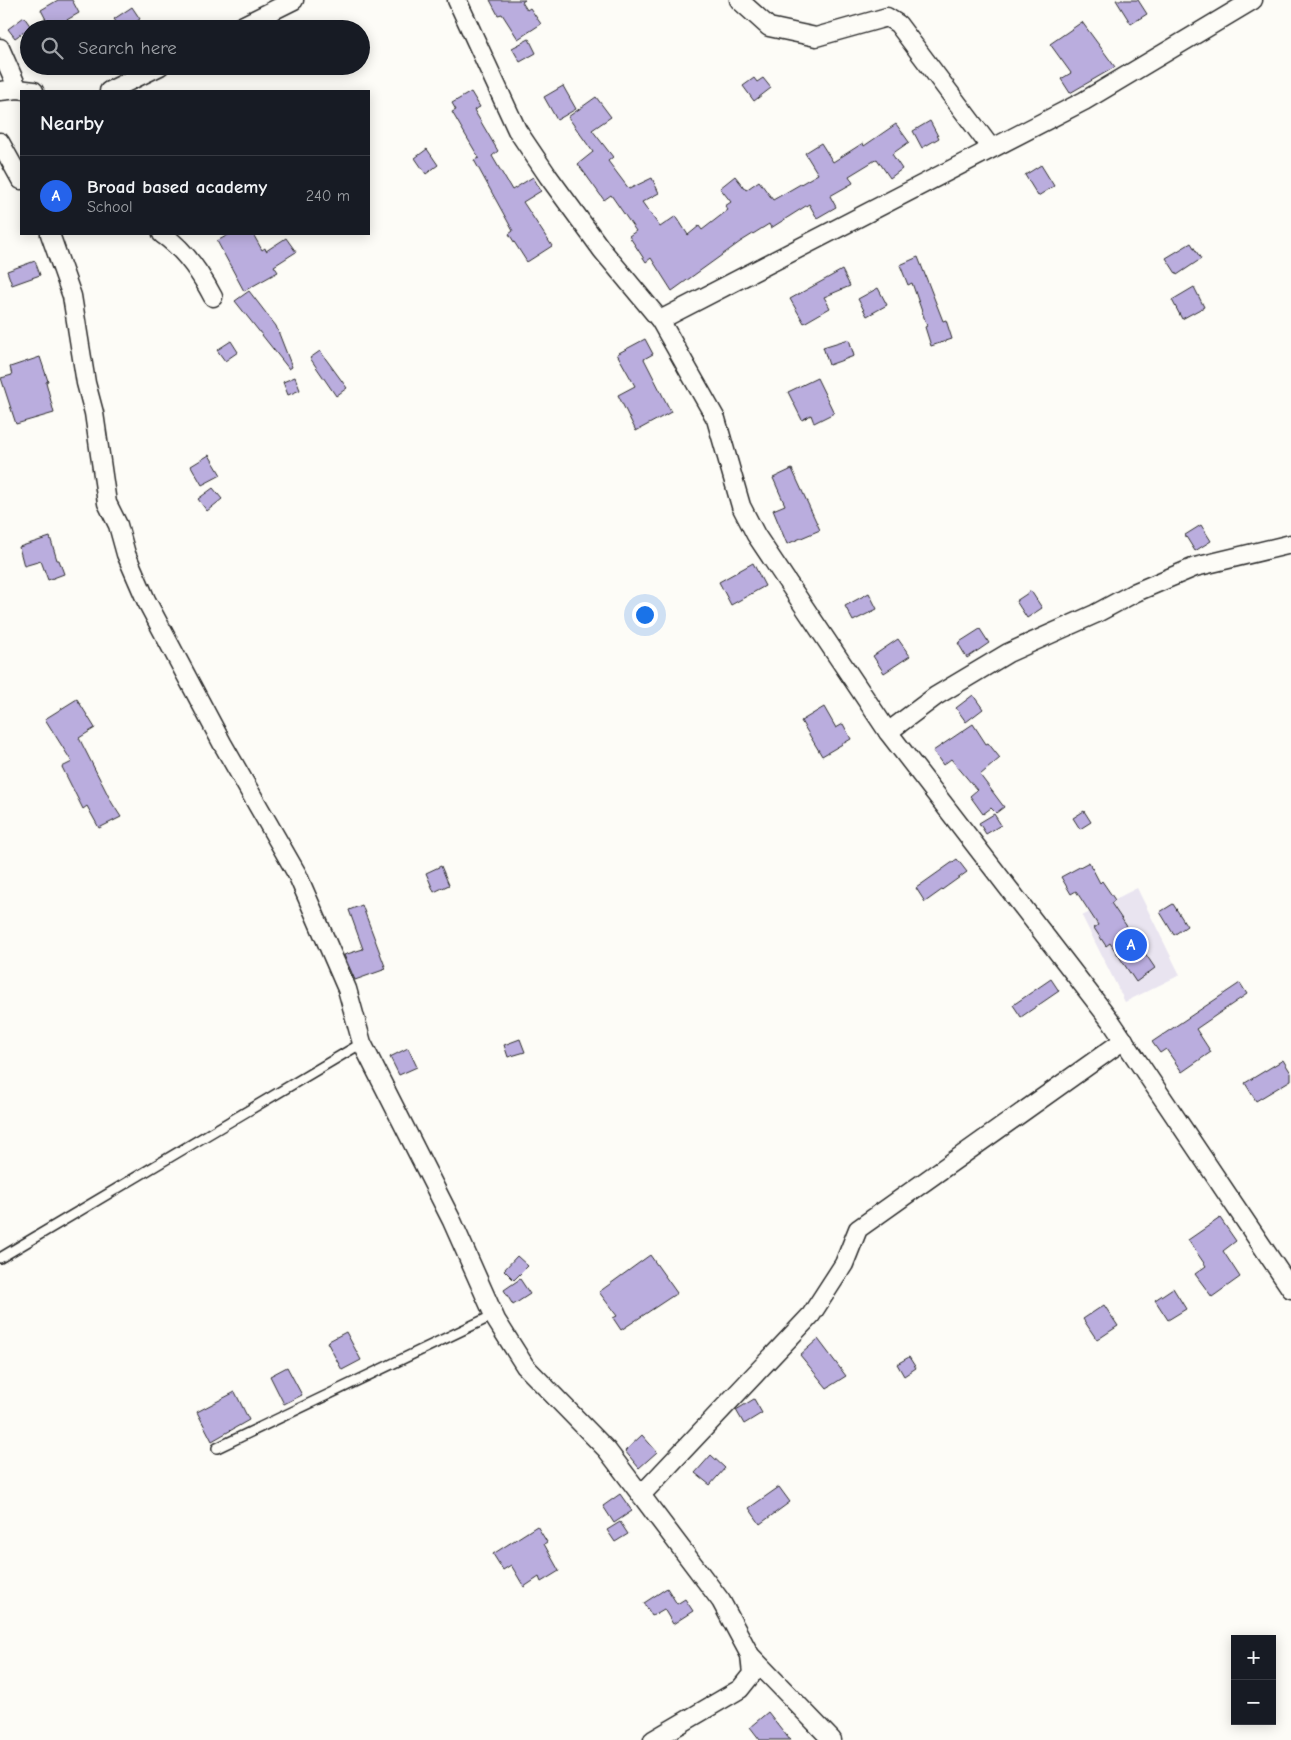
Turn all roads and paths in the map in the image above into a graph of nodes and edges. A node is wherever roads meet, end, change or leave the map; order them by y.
1 (294, 0) edge
2 (457, 0) edge
3 (739, 0) edge
4 (1252, 0) edge
5 (254, 20) edge
6 (0, 48) edge
7 (142, 75) edge
8 (20, 90) edge
9 (26, 90) edge
10 (112, 90) edge
11 (0, 91) edge
12 (0, 142) edge
13 (991, 148) junction
14 (20, 178) edge
15 (50, 235) edge
16 (163, 235) edge
17 (213, 297) dead end
18 (660, 320) junction
19 (1291, 544) edge
20 (888, 732) junction
21 (1124, 1040) junction
22 (362, 1043) junction
23 (0, 1258) edge
24 (1291, 1288) edge
25 (494, 1315) junction
26 (217, 1448) dead end
27 (642, 1494) junction
28 (750, 1655) junction
29 (653, 1740) edge
30 (832, 1740) edge

1 - 5 street
2 - 18 street
3 - 13 street
4 - 13 street
6 - 9 street
7 - 10 street
8 - 11 street
12 - 14 street
13 - 18 street
15 - 22 street
16 - 17 street
18 - 20 street
19 - 20 street
20 - 21 street
21 - 24 street
21 - 27 street
22 - 23 lane
22 - 25 street
25 - 26 lane
25 - 27 street
27 - 28 street
28 - 29 street
28 - 30 street

